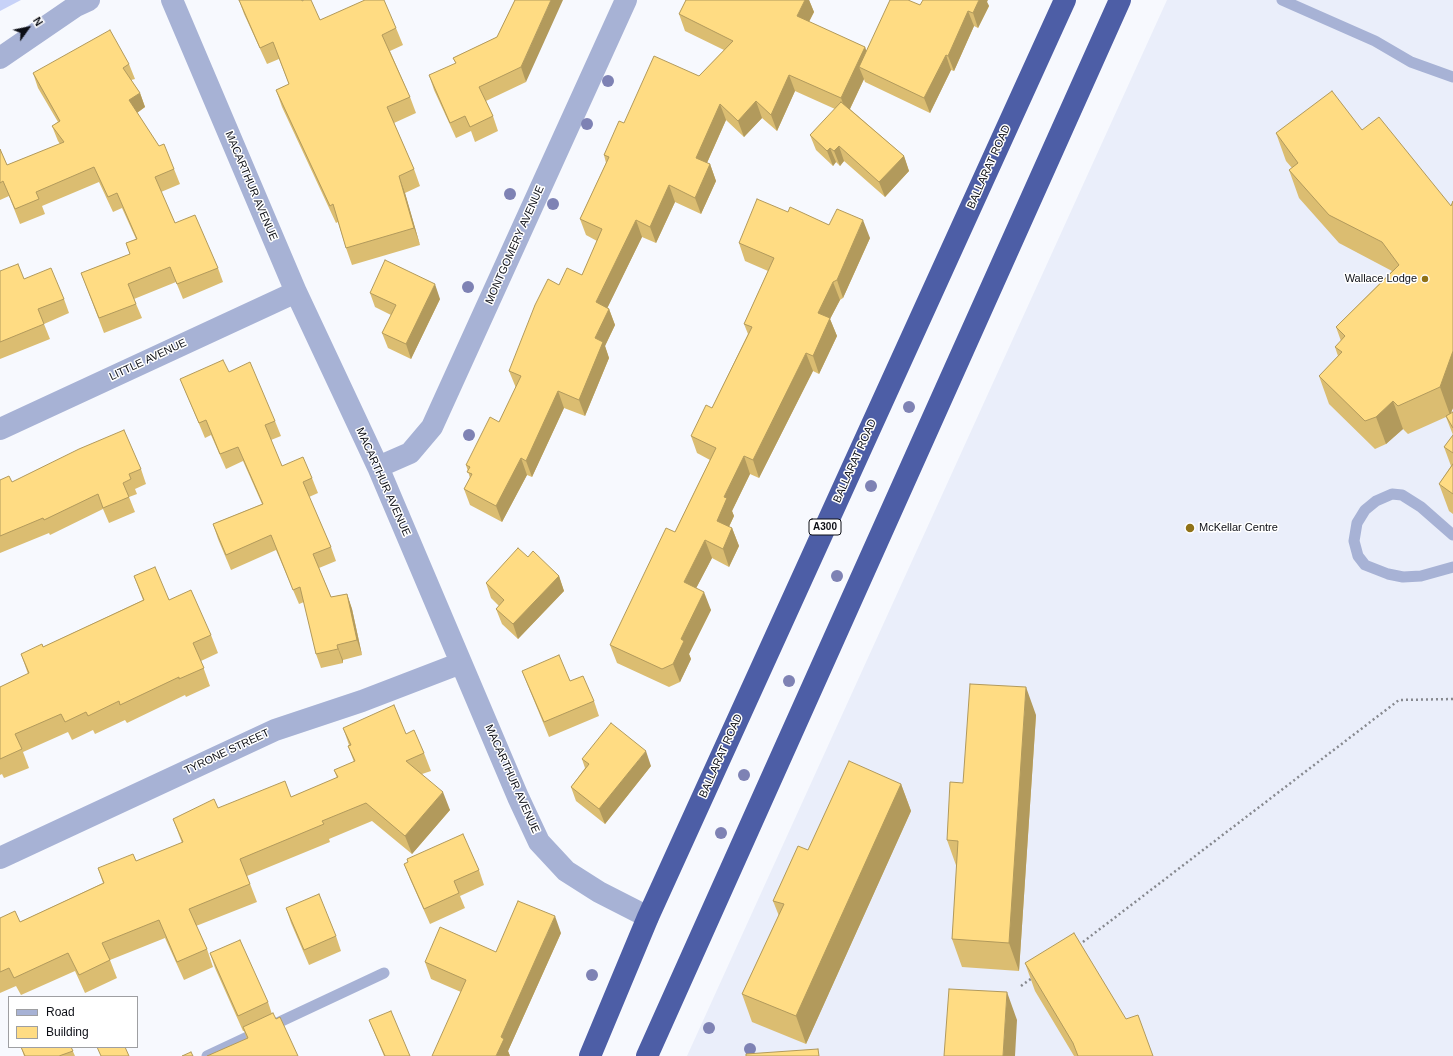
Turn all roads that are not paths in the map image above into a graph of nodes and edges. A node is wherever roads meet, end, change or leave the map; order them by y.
1 (89, 0) edge
2 (172, 0) edge
3 (626, 0) edge
4 (1065, 0) edge
5 (1120, 0) edge
6 (1282, 0) edge
7 (0, 58) edge
8 (1453, 77) edge
9 (296, 292) junction
10 (0, 429) edge
11 (378, 467) junction
12 (1453, 535) edge
13 (1453, 568) edge
14 (461, 663) junction
15 (0, 858) edge
16 (648, 917) junction
17 (384, 973) dead end
18 (207, 1056) edge
19 (590, 1056) edge
20 (647, 1056) edge

1 - 7 street
2 - 9 street, MACARTHUR AVENUE
3 - 11 street, MONTGOMERY AVENUE
4 - 16 highway, BALLARAT ROAD / A300
5 - 20 highway
6 - 8 lane
9 - 10 street, LITTLE AVENUE
9 - 11 street, MACARTHUR AVENUE
11 - 14 street, MACARTHUR AVENUE
12 - 13 lane
14 - 15 street, TYRONE STREET
14 - 16 street, MACARTHUR AVENUE
16 - 19 highway, BALLARAT ROAD / A300
17 - 18 lane

